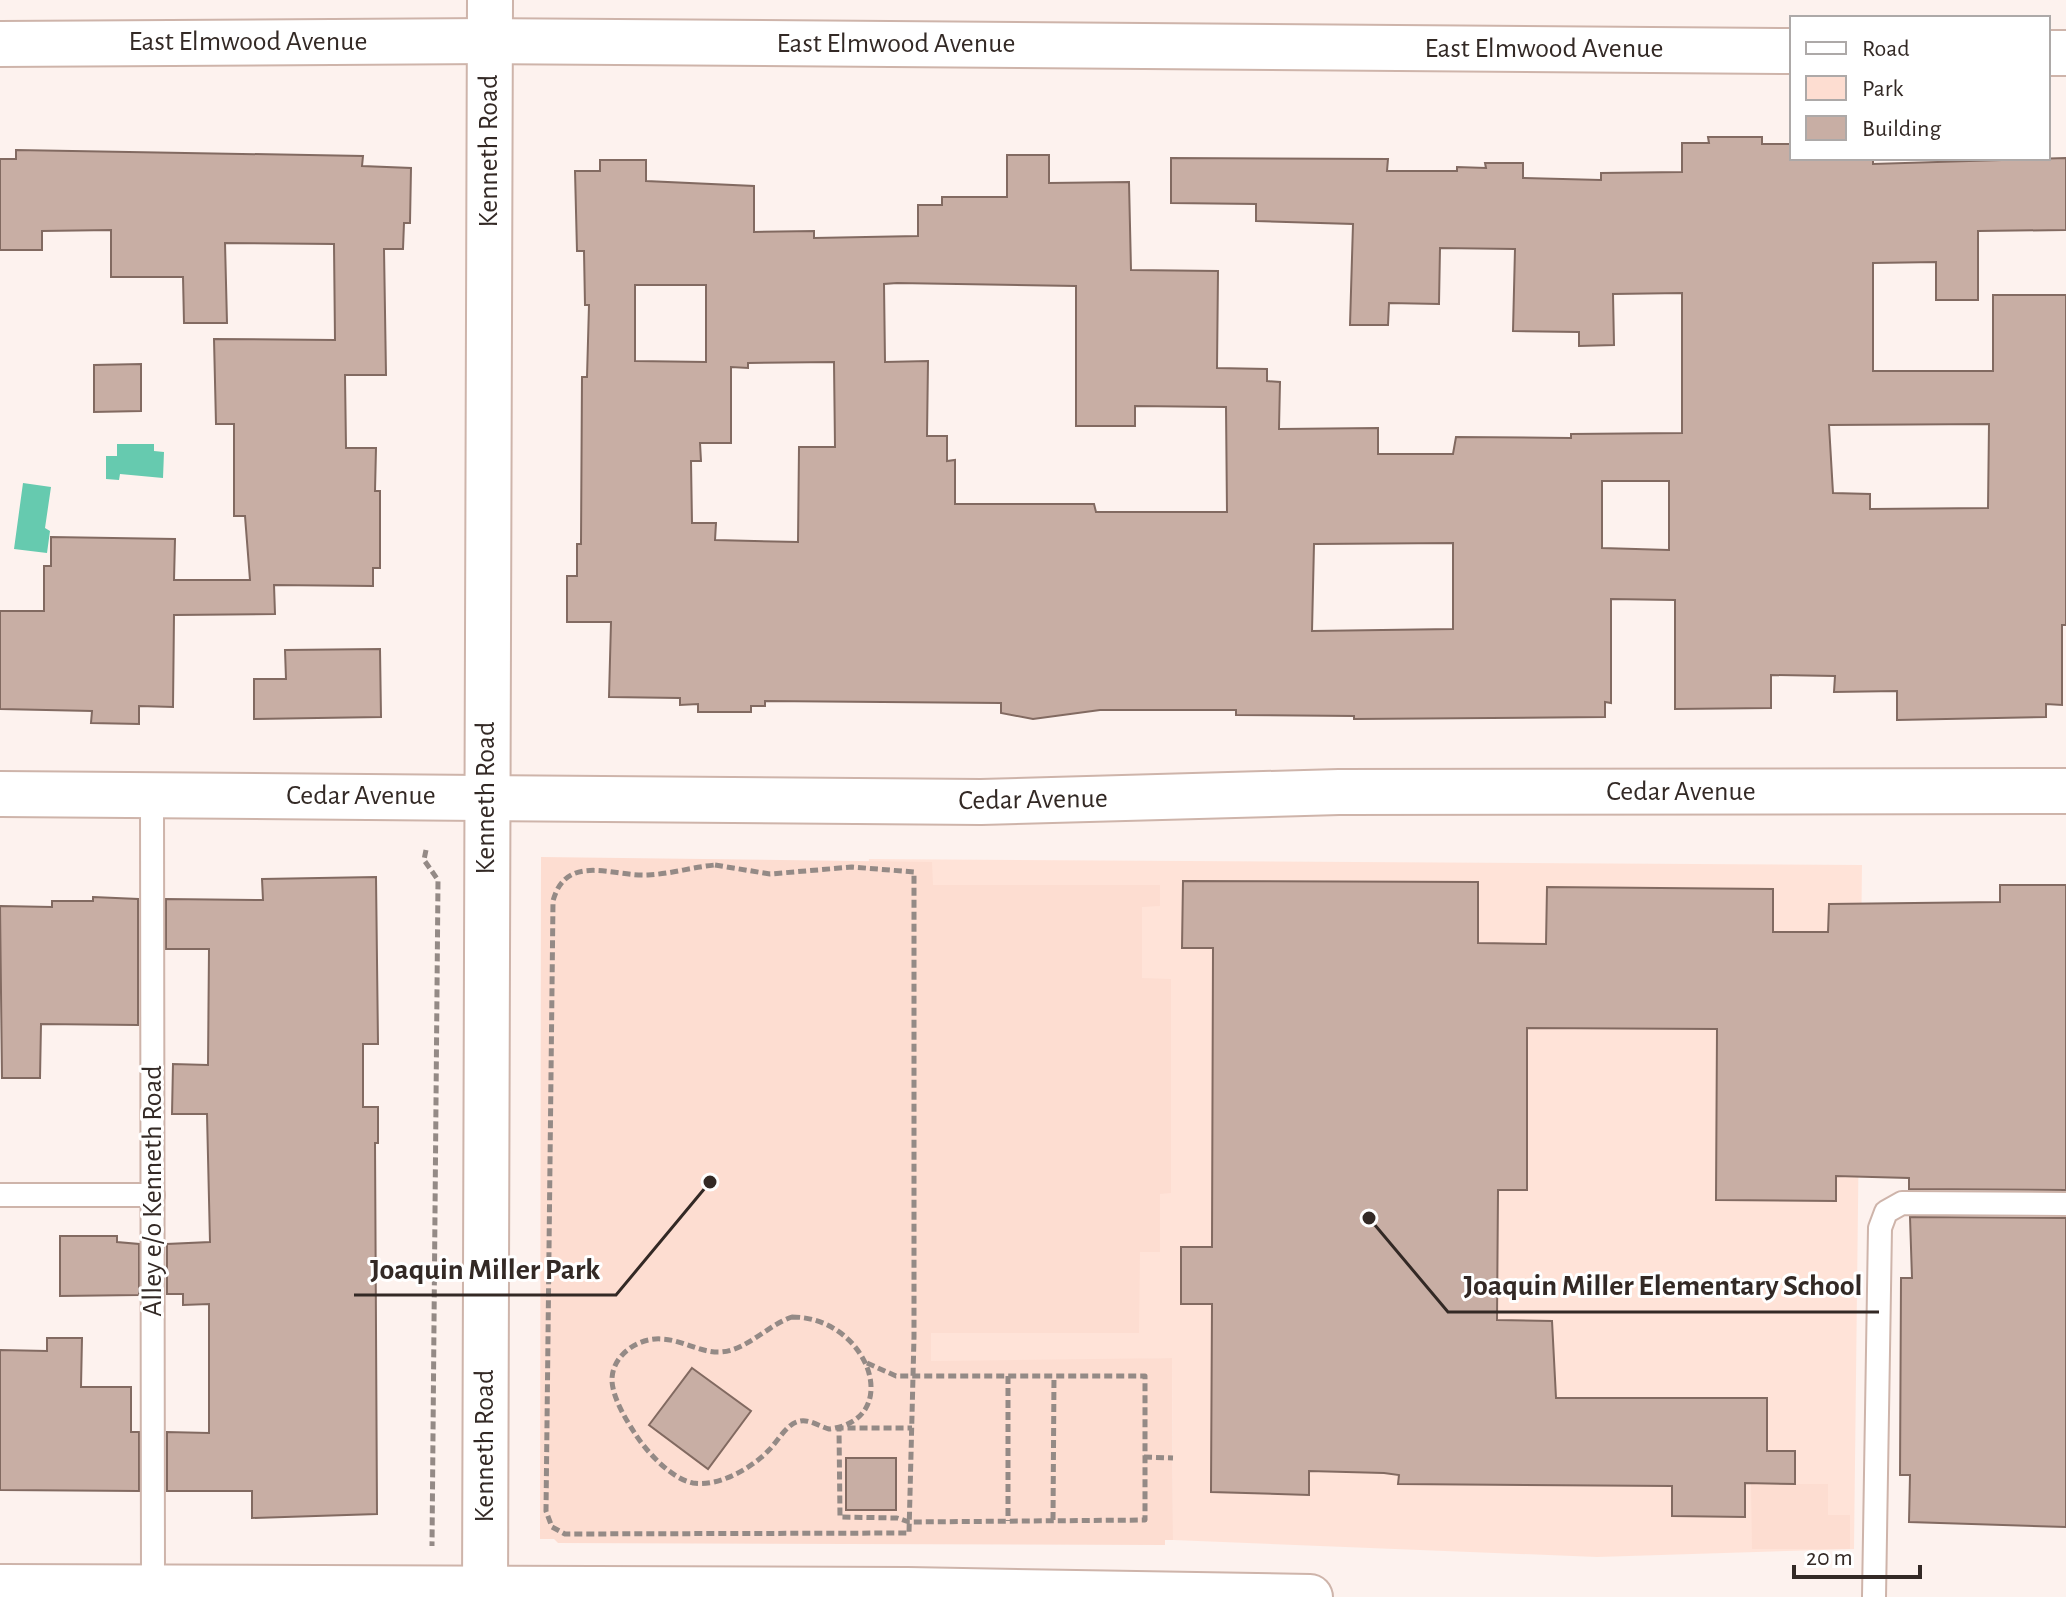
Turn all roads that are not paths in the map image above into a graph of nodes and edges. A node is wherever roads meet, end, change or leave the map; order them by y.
1 (490, 20) edge
2 (0, 44) edge
3 (1790, 51) edge
4 (2066, 791) edge
5 (0, 794) edge
6 (152, 795) junction
7 (486, 797) junction
8 (0, 1195) edge
9 (153, 1195) junction
10 (2066, 1204) edge
11 (0, 1587) edge
12 (153, 1588) junction
13 (485, 1594) edge
14 (1310, 1597) edge
15 (1874, 1597) edge

1 - 2 street, East Elmwood Avenue
1 - 3 street, East Elmwood Avenue
1 - 7 street, Kenneth Road
4 - 7 street, Cedar Avenue
5 - 6 street, Cedar Avenue
6 - 7 street, Cedar Avenue
6 - 9 lane, Alley e/o Kenneth Road
7 - 13 street, Kenneth Road
8 - 9 lane
9 - 12 lane, Alley e/o Kenneth Road
10 - 15 lane
11 - 12 street
12 - 13 street
13 - 14 street

